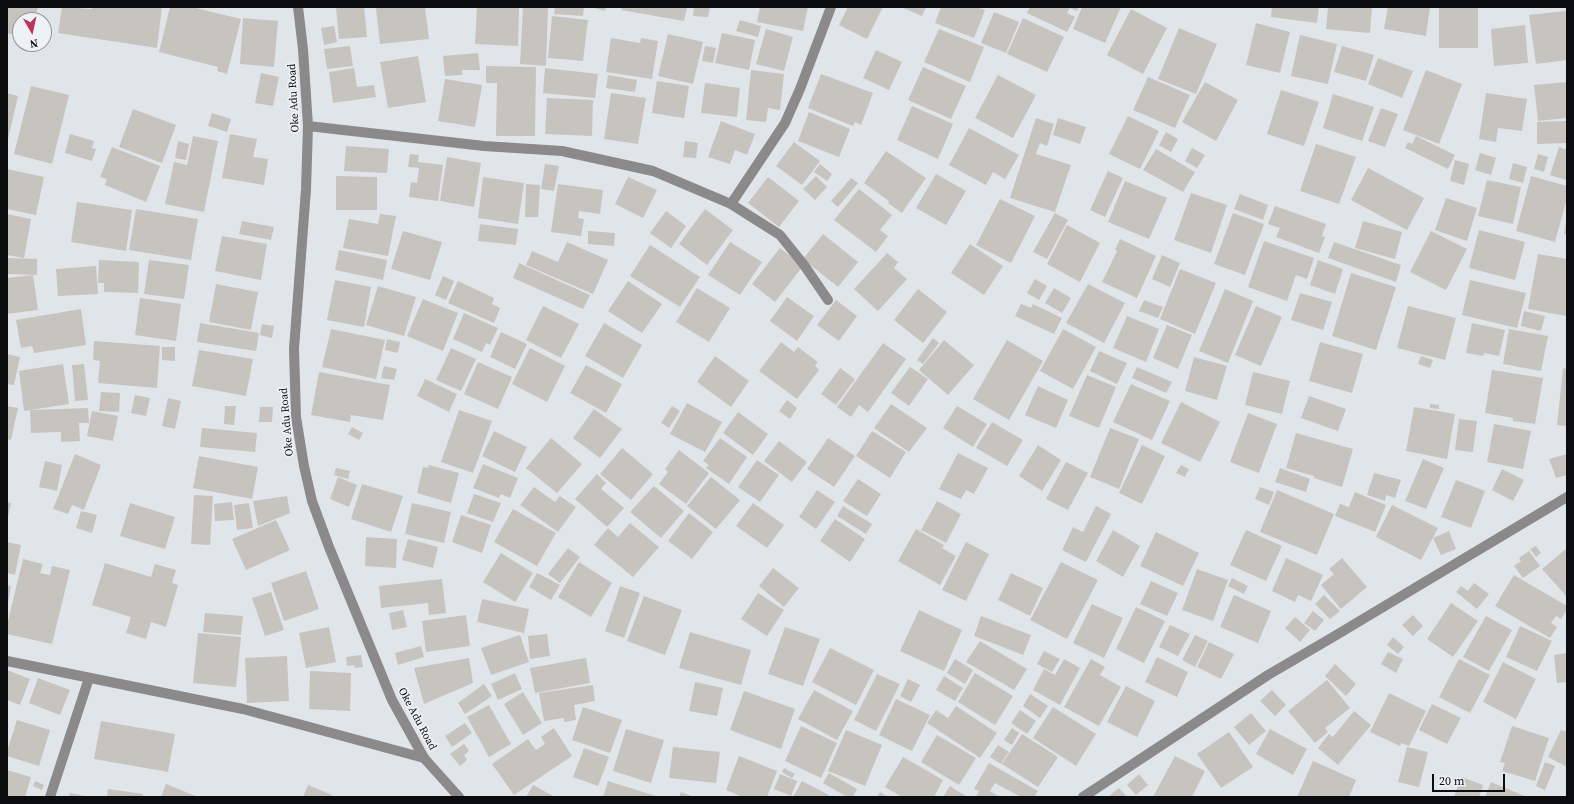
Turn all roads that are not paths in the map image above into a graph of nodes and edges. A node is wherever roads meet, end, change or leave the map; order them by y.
1 (298, 7) edge
2 (830, 7) edge
3 (308, 126) junction
4 (731, 204) junction
5 (828, 300) dead end
6 (1567, 497) edge
7 (7, 661) edge
8 (89, 678) junction
9 (424, 758) junction
10 (50, 797) edge
11 (459, 797) edge
12 (1083, 797) edge

1 - 3 street, Oke Adu Road
2 - 4 street
3 - 4 street
3 - 9 street, Oke Adu Road
4 - 5 street
6 - 12 street
7 - 8 street
8 - 9 street
8 - 10 street
9 - 11 street, Oke Adu Road

